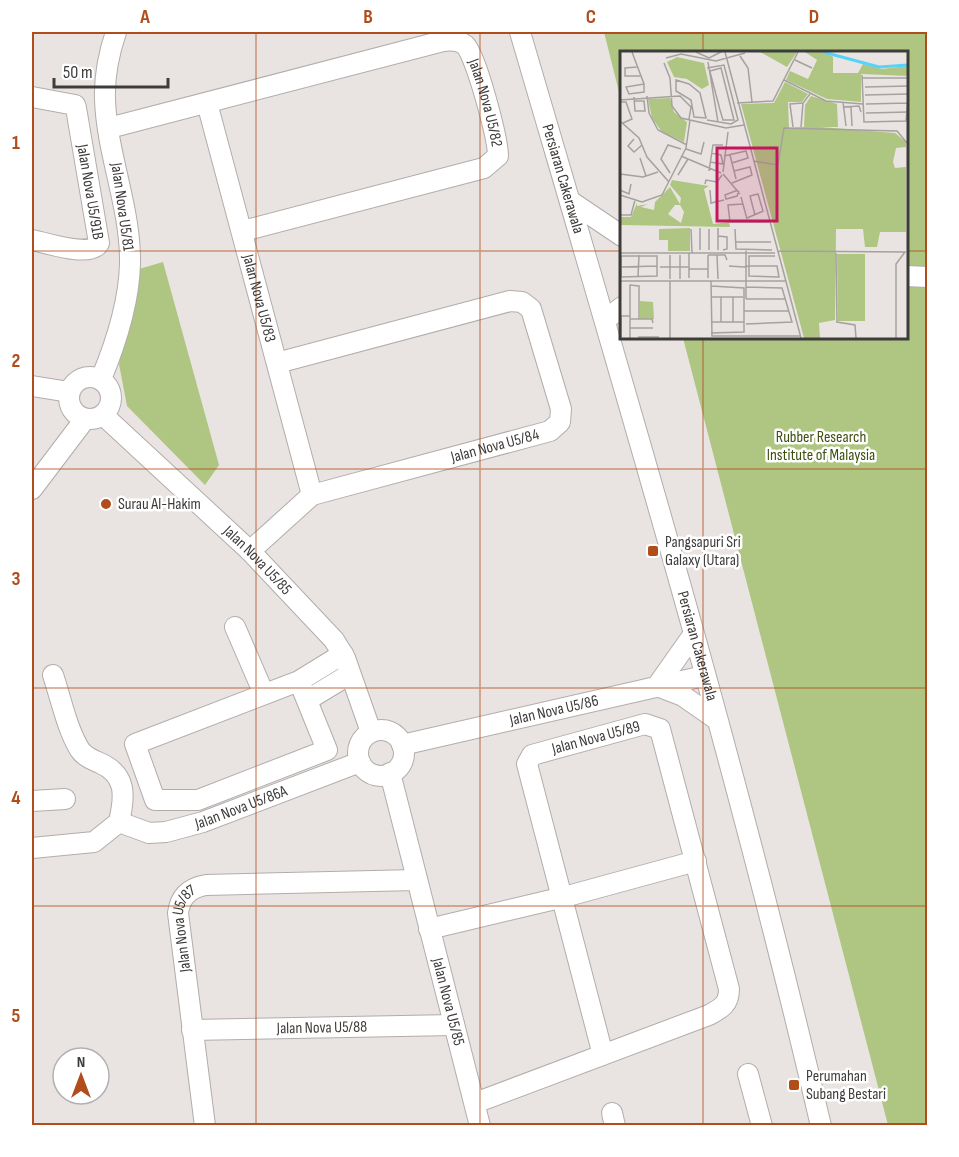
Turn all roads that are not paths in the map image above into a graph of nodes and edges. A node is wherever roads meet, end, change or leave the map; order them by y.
1 (116, 32) edge
2 (520, 32) edge
3 (32, 97) edge
4 (207, 103) junction
5 (109, 128) junction
6 (570, 201) junction
7 (243, 231) junction
8 (620, 235) edge
9 (32, 240) edge
10 (908, 276) edge
11 (927, 277) edge
12 (620, 308) edge
13 (605, 320) junction
14 (277, 363) junction
15 (101, 379) junction
16 (32, 386) edge
17 (69, 392) junction
18 (94, 417) junction
19 (32, 489) edge
20 (312, 495) junction
21 (250, 551) junction
22 (235, 627) dead end
23 (693, 635) junction
24 (343, 654) junction
25 (350, 674) junction
26 (53, 675) dead end
27 (704, 676) junction
28 (299, 681) junction
29 (657, 686) junction
30 (264, 694) junction
31 (309, 699) junction
32 (716, 719) junction
33 (370, 732) junction
34 (402, 746) junction
35 (360, 762) junction
36 (390, 773) junction
37 (65, 800) dead end
38 (32, 801) edge
39 (119, 822) junction
40 (32, 848) edge
41 (696, 861) junction
42 (417, 880) junction
43 (564, 897) junction
44 (429, 929) junction
45 (454, 1025) junction
46 (192, 1030) junction
47 (603, 1054) junction
48 (748, 1074) dead end
49 (474, 1103) junction
50 (205, 1125) edge
51 (480, 1125) edge
52 (762, 1125) edge
53 (821, 1125) edge

1 - 5 street, Jalan Nova U5/81
2 - 6 street, Persiaran Cakerawala
3 - 9 street, Jalan Nova U5/91B
4 - 5 street, Jalan Nova U5/82
4 - 7 street, Jalan Nova U5/83
4 - 7 street, Jalan Nova U5/82
5 - 15 street, Jalan Nova U5/81
6 - 8 street
6 - 13 street, Persiaran Cakerawala
7 - 14 street, Jalan Nova U5/83
10 - 11 street
12 - 13 street
13 - 23 street, Persiaran Cakerawala
14 - 20 street, Jalan Nova U5/83
14 - 20 street, Jalan Nova U5/84
15 - 17 street
15 - 18 street
16 - 17 street
17 - 18 street
18 - 19 street
18 - 21 street, Jalan Nova U5/85
20 - 21 street, Jalan Nova U5/84
21 - 24 street, Jalan Nova U5/85
22 - 30 street
23 - 27 street, Persiaran Cakerawala
23 - 29 street
24 - 25 street, Jalan Nova U5/85
24 - 28 street
25 - 31 street
25 - 33 street, Jalan Nova U5/85
26 - 39 street
27 - 29 street, Jalan Nova U5/86
27 - 32 street, Persiaran Cakerawala
28 - 30 street
28 - 31 street
29 - 32 street
29 - 34 street, Jalan Nova U5/86
30 - 31 street
32 - 53 street, Persiaran Cakerawala
33 - 34 street
33 - 35 street
34 - 36 street
35 - 36 street
35 - 39 street, Jalan Nova U5/86A
36 - 42 street, Jalan Nova U5/85
37 - 38 street
39 - 40 street
41 - 43 street
41 - 43 street, Jalan Nova U5/89
41 - 47 street, Jalan Nova U5/89
42 - 44 street, Jalan Nova U5/85
42 - 46 street, Jalan Nova U5/87
43 - 44 street
43 - 47 street, Jalan Nova U5/89
44 - 45 street, Jalan Nova U5/85
45 - 46 street, Jalan Nova U5/88
45 - 49 street, Jalan Nova U5/85
46 - 50 street, Jalan Nova U5/87
47 - 49 street, Jalan Nova U5/89
48 - 52 street
49 - 51 street, Jalan Nova U5/85

